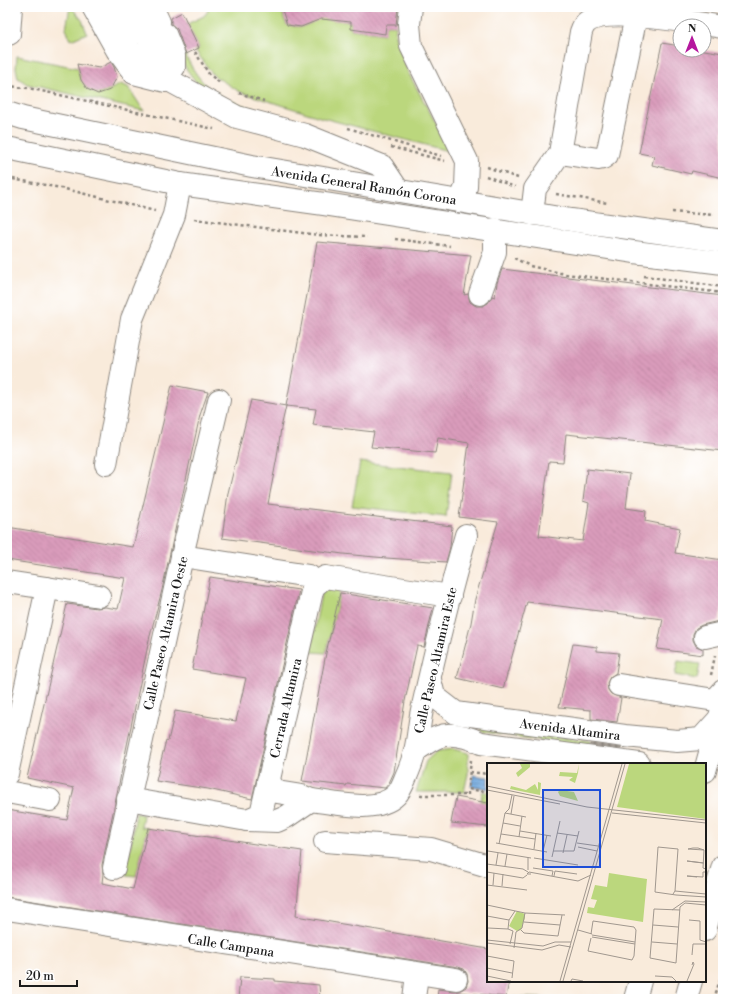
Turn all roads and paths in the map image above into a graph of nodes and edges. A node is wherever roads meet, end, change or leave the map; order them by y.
1 (11, 7) edge
2 (93, 7) edge
3 (110, 7) edge
4 (134, 7) edge
5 (411, 7) edge
6 (636, 16) junction
7 (158, 21) edge
8 (723, 27) edge
9 (9, 34) dead end
10 (192, 48) dead end
11 (174, 75) junction
12 (223, 85) dead end
13 (234, 91) dead end
14 (268, 103) dead end
15 (7, 113) edge
16 (7, 148) edge
17 (560, 153) junction
18 (484, 166) dead end
19 (7, 178) edge
20 (522, 179) dead end
21 (180, 184) junction
22 (398, 190) junction
23 (552, 194) dead end
24 (460, 201) junction
25 (613, 203) dead end
26 (670, 211) dead end
27 (159, 212) dead end
28 (532, 214) junction
29 (714, 215) dead end
30 (188, 218) dead end
31 (495, 229) junction
32 (367, 236) dead end
33 (395, 239) dead end
34 (723, 241) edge
35 (454, 246) dead end
36 (513, 257) dead end
37 (723, 263) edge
38 (723, 293) edge
39 (480, 294) dead end
40 (219, 400) dead end
41 (106, 464) dead end
42 (466, 535) dead end
43 (183, 549) junction
44 (7, 582) edge
45 (47, 588) junction
46 (313, 588) junction
47 (99, 596) dead end
48 (450, 596) junction
49 (714, 641) edge
50 (430, 680) junction
51 (619, 684) dead end
52 (716, 686) edge
53 (722, 712) edge
54 (634, 737) junction
55 (416, 750) junction
56 (635, 763) edge
57 (706, 768) edge
58 (7, 774) edge
59 (487, 774) edge
60 (268, 781) junction
61 (468, 789) junction
62 (408, 791) junction
63 (7, 792) edge
64 (487, 792) edge
65 (50, 800) dead end
66 (311, 800) junction
67 (127, 804) junction
68 (247, 820) junction
69 (325, 841) dead end
70 (487, 866) edge
71 (723, 866) edge
72 (114, 868) dead end
73 (719, 893) edge
74 (7, 909) edge
75 (706, 927) edge
76 (723, 970) edge
77 (417, 974) junction
78 (456, 979) dead end
79 (640, 982) edge
80 (691, 982) edge
81 (414, 999) edge
82 (634, 999) edge
83 (686, 999) edge
84 (714, 999) edge

1 - 9 street
2 - 11 street
3 - 11 street
4 - 11 street
5 - 24 street
6 - 8 street
6 - 17 street
6 - 17 street
7 - 11 street
10 - 12 path
11 - 22 street
13 - 14 path
15 - 22 street, Avenida General Ramón Corona
16 - 21 street, Avenida General Ramón Corona
17 - 28 street
18 - 20 path
19 - 27 path
21 - 31 street, Avenida General Ramón Corona
21 - 41 street
22 - 24 street, Avenida General Ramón Corona
23 - 25 path
24 - 28 street, Avenida General Ramón Corona
26 - 29 path
28 - 34 street, Avenida General Ramón Corona
30 - 32 path
31 - 37 street, Avenida General Ramón Corona
31 - 39 street
33 - 35 path
36 - 38 path
40 - 43 street, Calle Paseo Altamira Oeste
42 - 48 street, Calle Paseo Altamira Este
43 - 46 street
43 - 67 street, Calle Paseo Altamira Oeste
44 - 45 street
45 - 47 street
45 - 58 street
46 - 48 street
46 - 60 street, Cerrada Altamira
48 - 50 street, Calle Paseo Altamira Este
49 - 52 path
50 - 54 street, Avenida Altamira
50 - 55 street, Calle Paseo Altamira Este
51 - 52 street
53 - 54 street, Avenida Altamira
53 - 57 street
54 - 56 street
55 - 56 street, Avenida Altamira
55 - 62 street, Calle Paseo Altamira Este
59 - 61 path
60 - 66 street
60 - 68 street, Cerrada Altamira
61 - 62 path
61 - 64 path
62 - 66 street
63 - 65 street
66 - 68 street
67 - 68 street
67 - 72 street, Calle Paseo Altamira Oeste
69 - 70 street
71 - 73 street
73 - 75 street
74 - 77 street, Calle Campana
76 - 84 path
77 - 78 street, Calle Campana
77 - 81 street
79 - 82 street
80 - 83 street

